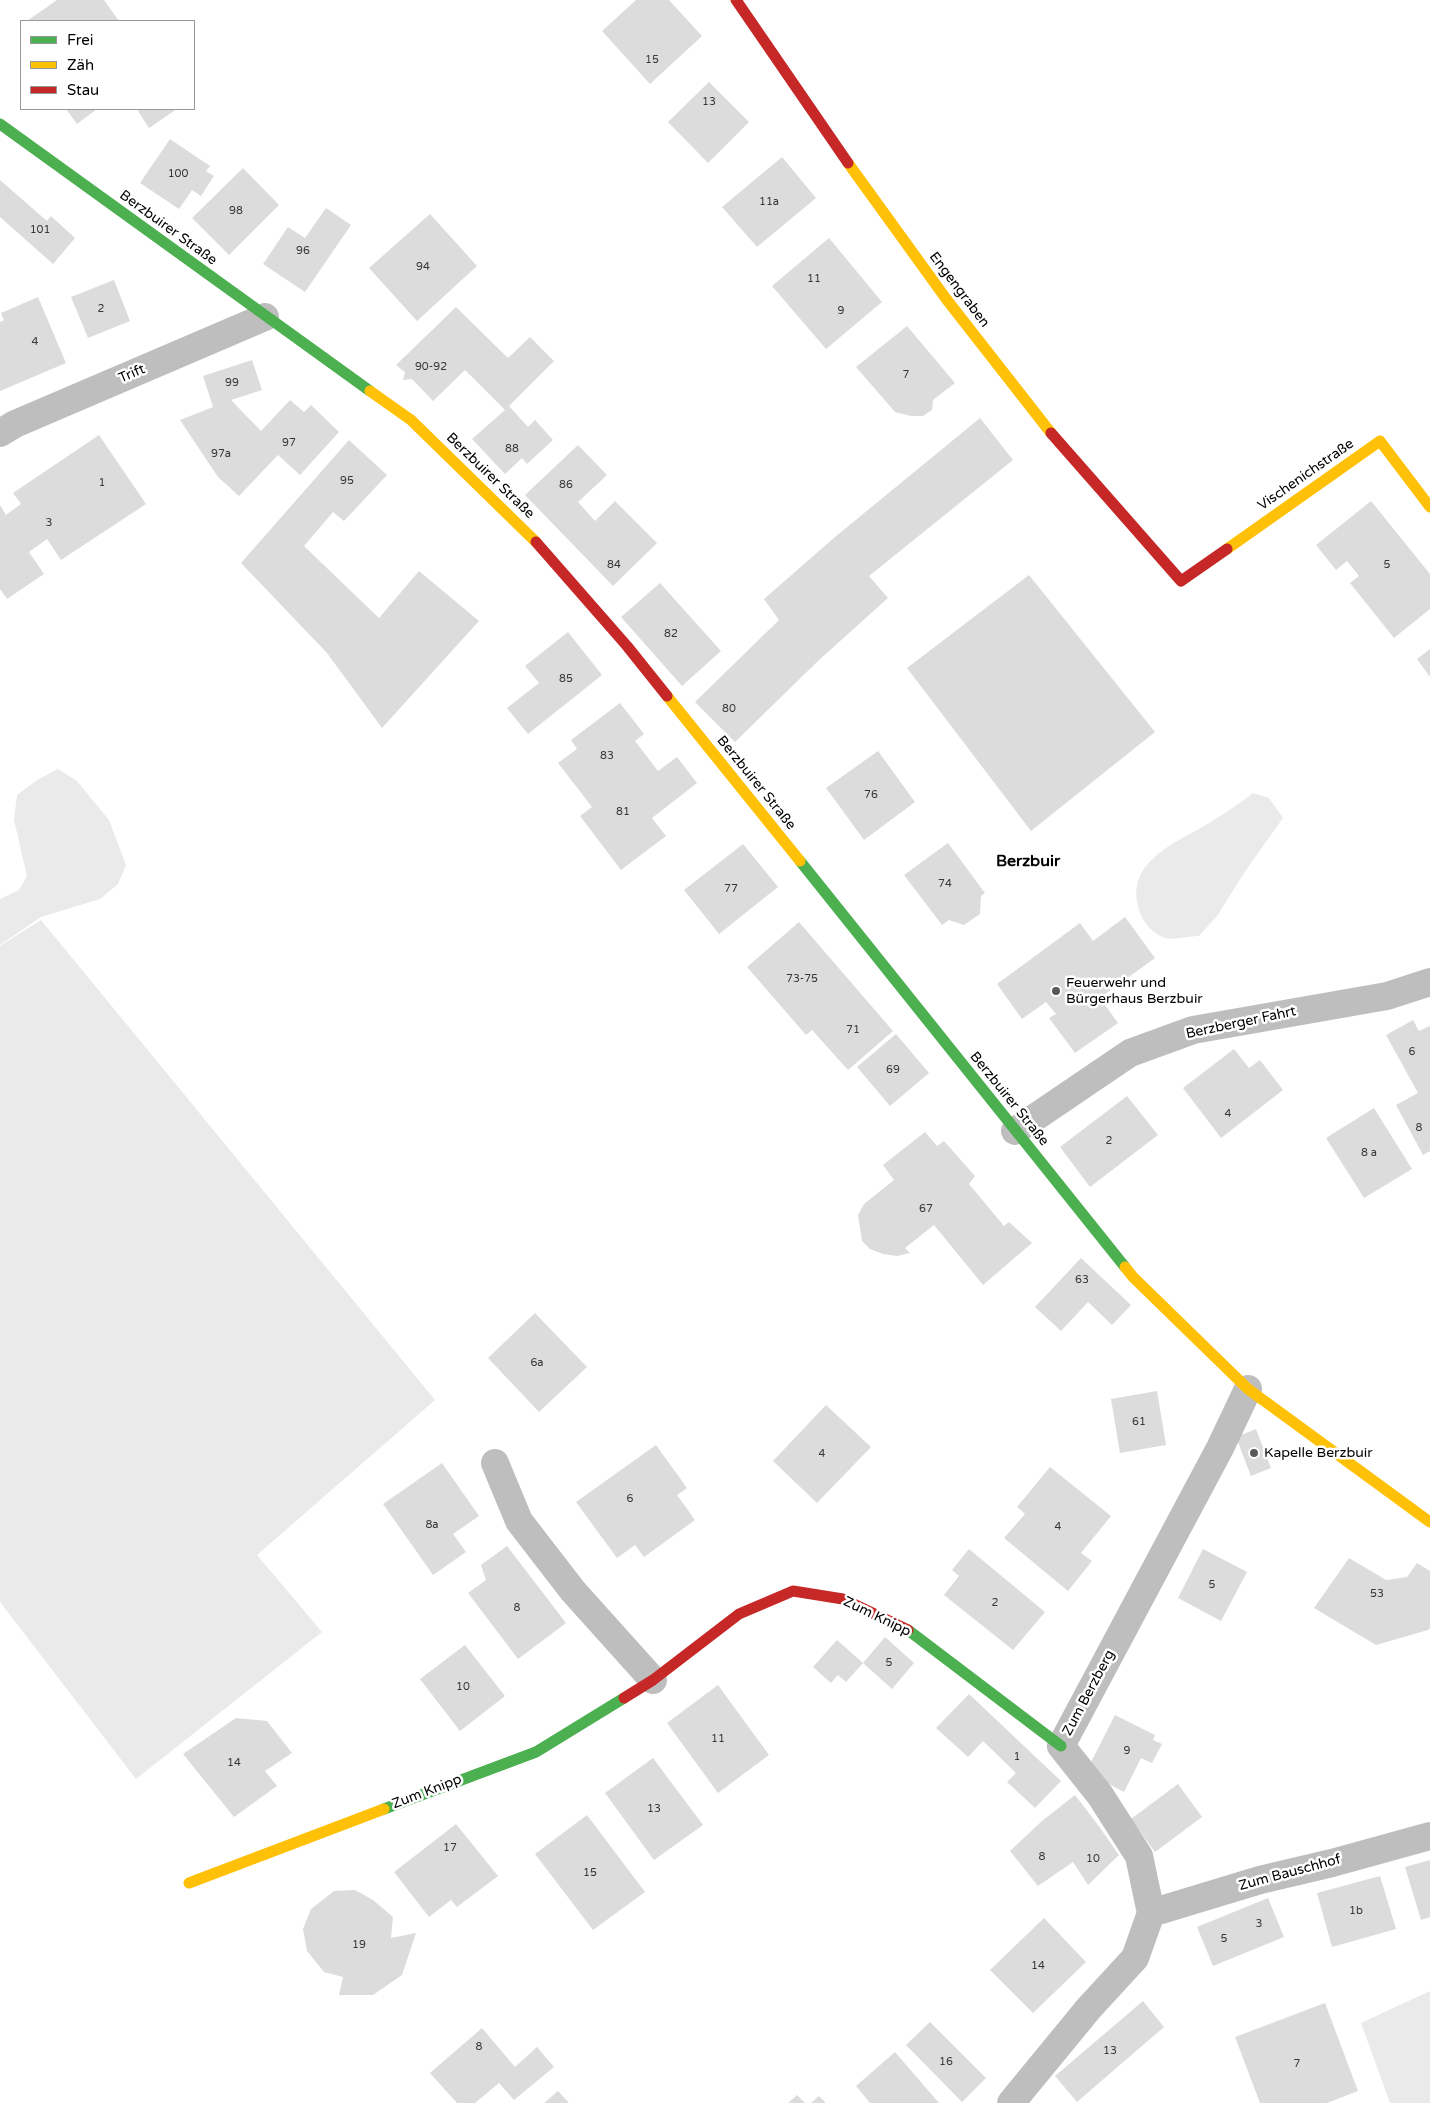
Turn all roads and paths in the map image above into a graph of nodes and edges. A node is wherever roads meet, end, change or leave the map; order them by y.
1 (736, 0) edge
2 (0, 124) edge
3 (265, 317) junction
4 (0, 433) edge
5 (1430, 507) edge
6 (1181, 582) joint
7 (1430, 982) edge
8 (1015, 1131) junction
9 (1248, 1390) junction
10 (495, 1463) dead end
11 (1430, 1522) edge
12 (653, 1680) junction
13 (1060, 1746) junction
14 (1430, 1836) edge
15 (189, 1883) dead end
16 (1151, 1913) junction
17 (1011, 2103) edge

1 - 6 street, Engengraben
2 - 3 street, Berzbuirer Straße
3 - 4 street, Trift
3 - 8 street, Berzbuirer Straße
5 - 6 street, Vischenichstraße
7 - 8 street, Berzberger Fahrt
8 - 9 street, Berzbuirer Straße
9 - 11 street, Berzbuirer Straße
9 - 13 street, Zum Berzberg
10 - 12 street
12 - 13 street, Zum Knipp
12 - 15 street, Zum Knipp
13 - 16 street, Zum Berzberg
14 - 16 street, Zum Bauschhof
16 - 17 street

